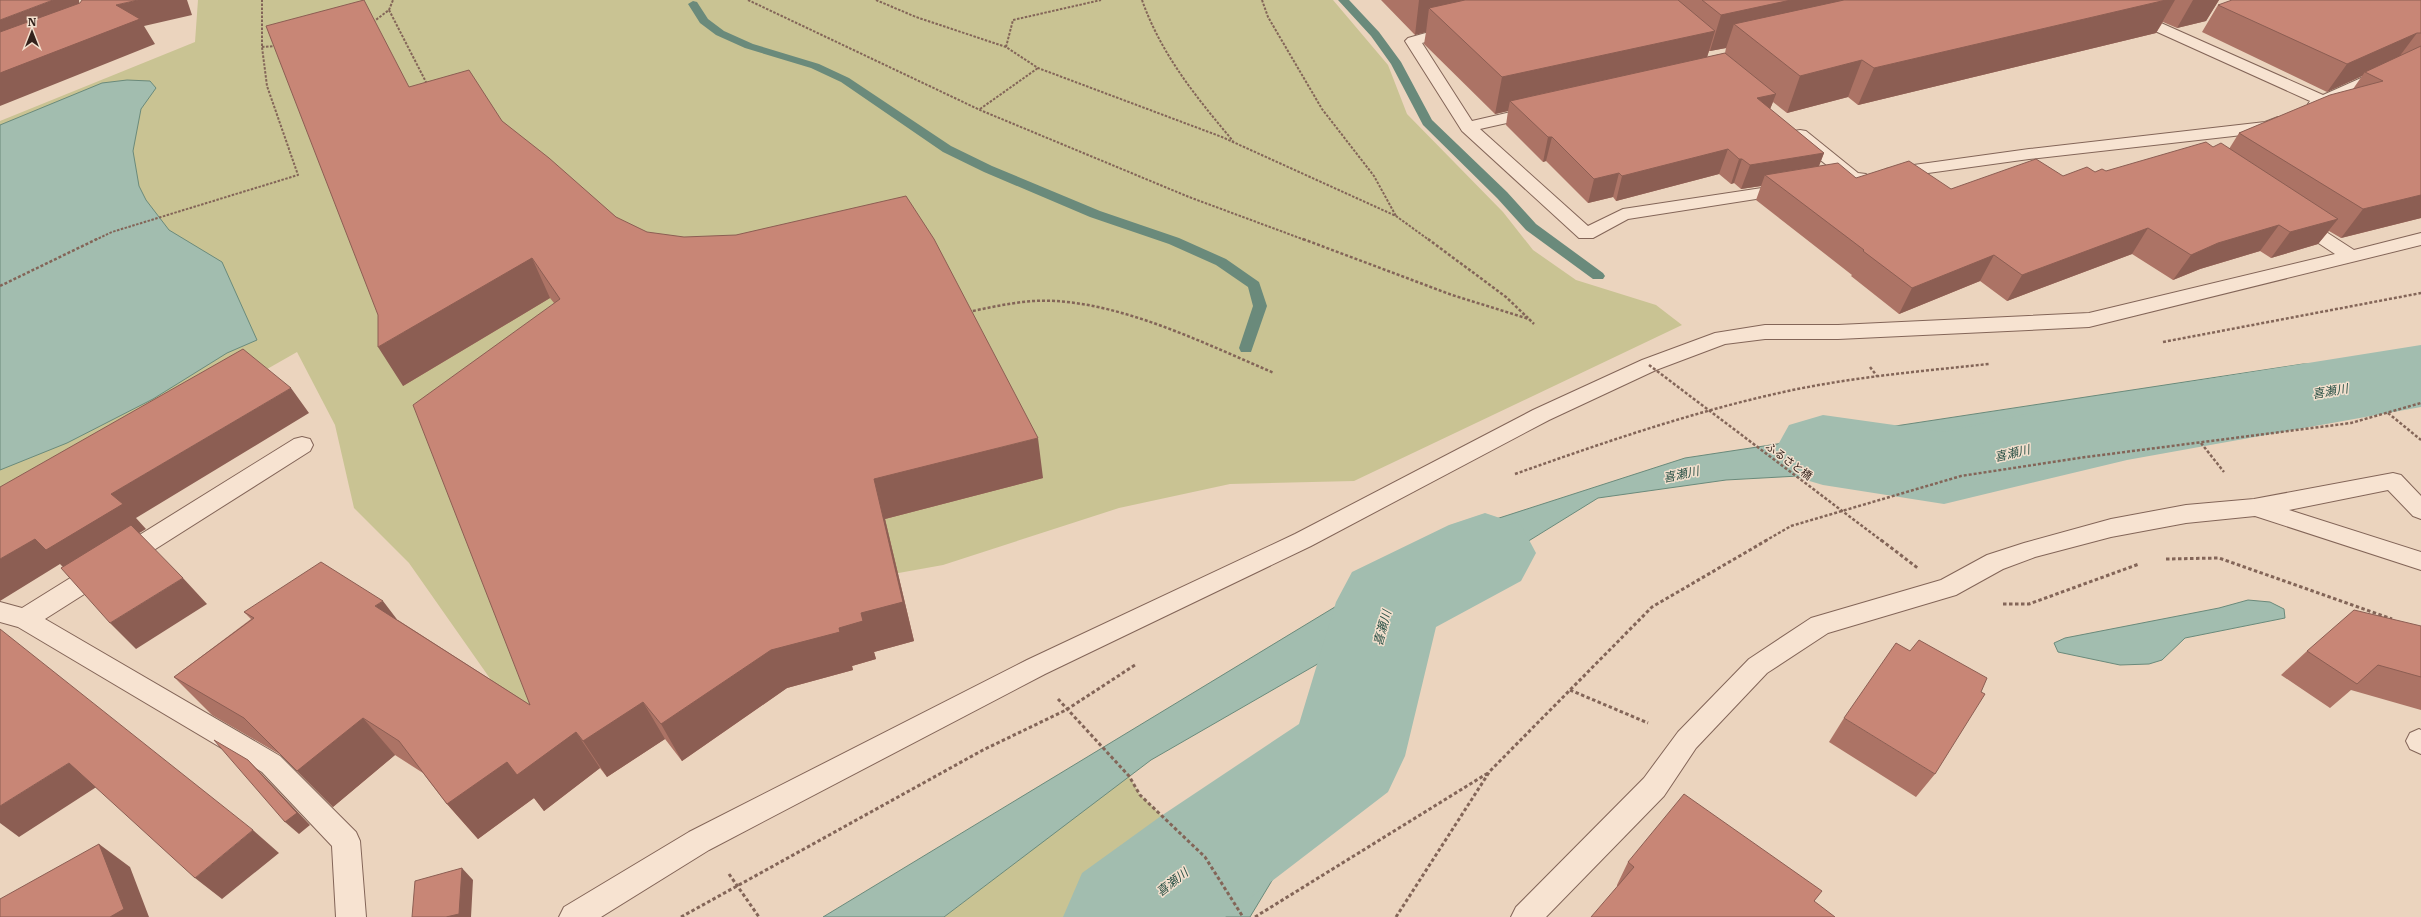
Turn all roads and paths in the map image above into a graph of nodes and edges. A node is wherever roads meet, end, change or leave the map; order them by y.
1 (262, 0) edge
2 (393, 0) edge
3 (748, 0) edge
4 (876, 0) edge
5 (1101, 0) edge
6 (1142, 0) edge
7 (1262, 0) edge
8 (2105, 0) edge
9 (389, 10) junction
10 (371, 24) edge
11 (1472, 26) edge
12 (277, 46) edge
13 (262, 47) junction
14 (1006, 47) junction
15 (2421, 64) edge
16 (1038, 68) junction
17 (429, 89) edge
18 (2323, 101) junction
19 (1552, 108) edge
20 (980, 110) junction
21 (1787, 124) edge
22 (1468, 127) junction
23 (2269, 127) junction
24 (1234, 143) junction
25 (2222, 150) edge
26 (1854, 178) junction
27 (1831, 182) edge
28 (1800, 187) edge
29 (2285, 214) edge
30 (1396, 216) junction
31 (2421, 239) edge
32 (2349, 255) junction
33 (0, 286) edge
34 (2421, 293) edge
35 (966, 313) edge
36 (1529, 319) junction
37 (1534, 324) dead end
38 (2160, 342) dead end
39 (1996, 363) dead end
40 (1649, 365) junction
41 (1274, 373) dead end
42 (2388, 413) dead end
43 (2421, 440) edge
44 (302, 445) dead end
45 (1512, 475) dead end
46 (2254, 508) junction
47 (2421, 510) edge
48 (2164, 559) dead end
49 (2421, 561) edge
50 (2143, 563) dead end
51 (1919, 569) dead end
52 (1948, 588) junction
53 (0, 612) edge
54 (25, 619) junction
55 (2399, 622) edge
56 (1138, 664) dead end
57 (1036, 667) junction
58 (1570, 690) dead end
59 (1066, 710) junction
60 (1687, 740) junction
61 (1490, 771) dead end
62 (699, 841) junction
63 (738, 884) junction
64 (351, 917) edge
65 (574, 917) edge
66 (681, 917) edge
67 (758, 917) edge
68 (1244, 917) edge
69 (1255, 917) edge
70 (1526, 917) edge

1 - 13 path
2 - 9 path
3 - 20 path
4 - 14 path
5 - 14 path
6 - 24 path
7 - 30 path
8 - 18 street
9 - 10 path
9 - 17 path
11 - 22 street
12 - 13 path
13 - 33 path
14 - 16 path
15 - 18 street
16 - 20 path
16 - 24 path
18 - 23 street
19 - 22 street
20 - 36 path
21 - 26 street
22 - 28 street
23 - 25 street
23 - 26 street
24 - 30 path
26 - 27 street
29 - 32 street
30 - 36 path
31 - 32 street
32 - 40 street
34 - 38 path
35 - 41 path
36 - 37 path
39 - 45 path
40 - 51 path, ふるさと橋, bridge
40 - 57 street
42 - 43 path
44 - 54 street
46 - 47 street
46 - 49 street
46 - 52 street
48 - 55 path
50 - 52 path
52 - 60 street
53 - 54 street
54 - 64 street
56 - 59 path
57 - 59 path
57 - 62 street
58 - 60 path
59 - 63 path
59 - 68 path
60 - 70 street
61 - 69 path
62 - 63 path
62 - 65 street
63 - 66 path
63 - 67 path

